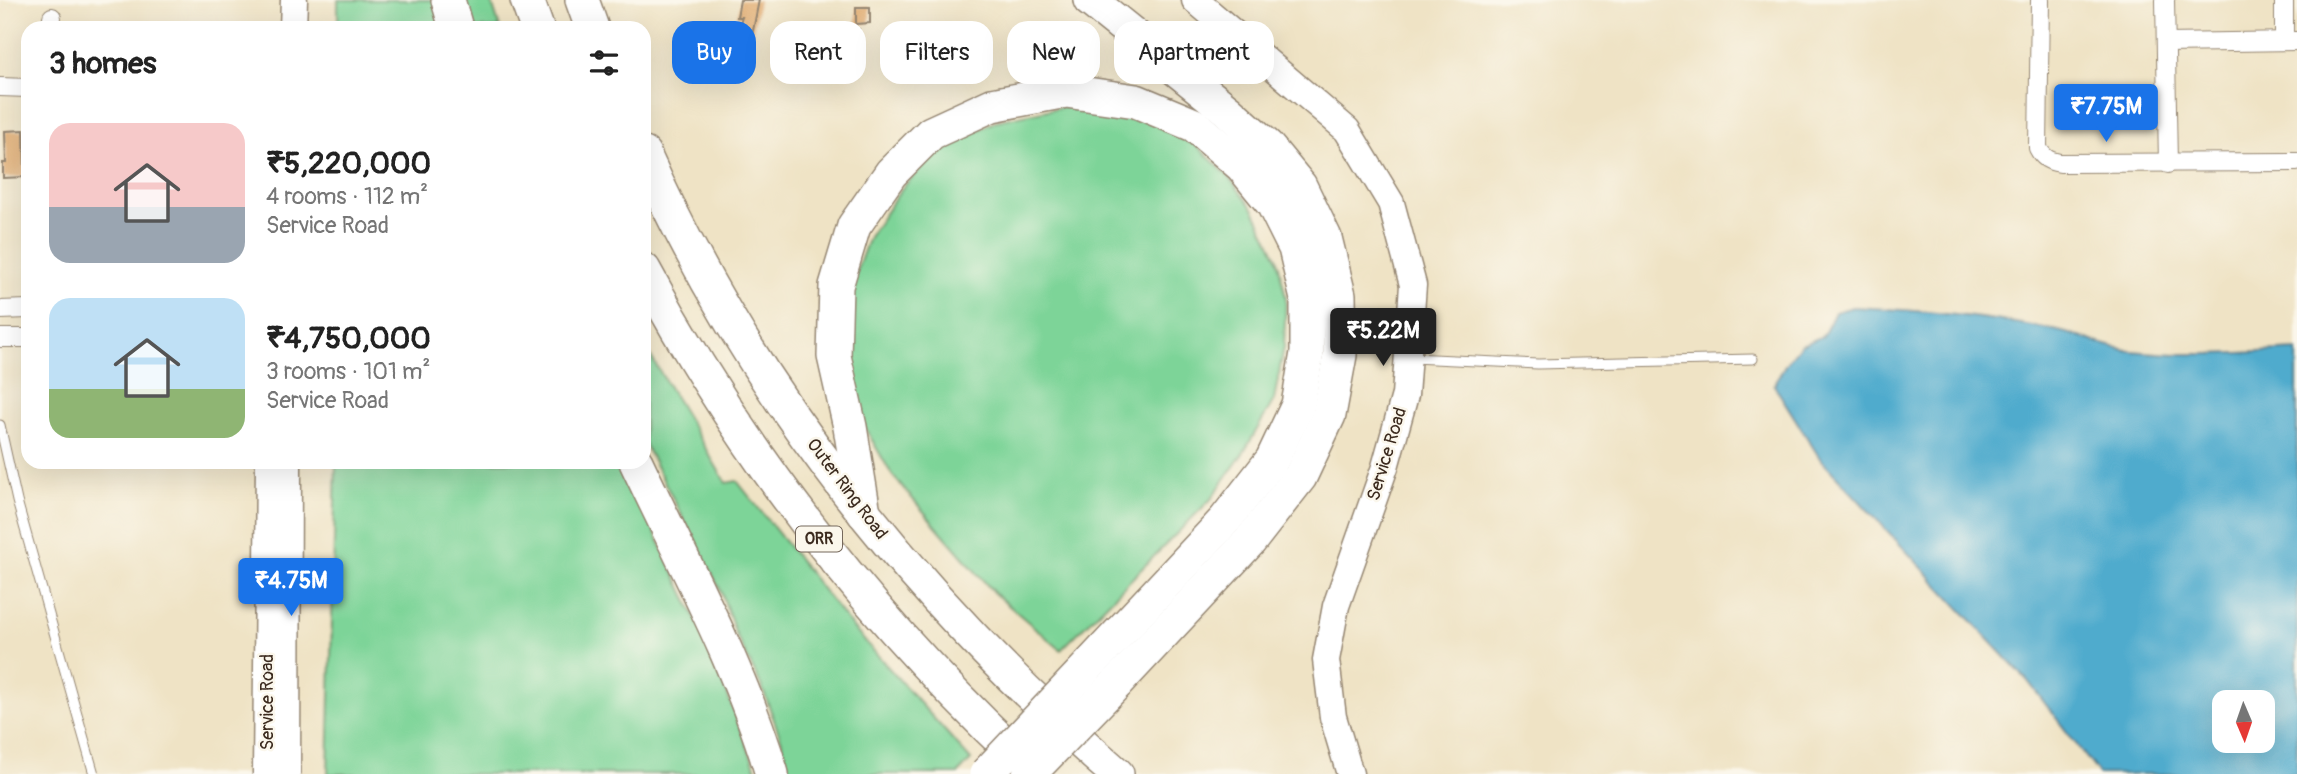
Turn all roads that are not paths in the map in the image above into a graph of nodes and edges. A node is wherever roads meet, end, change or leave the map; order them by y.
1 (277, 0) edge
2 (294, 0) edge
3 (448, 0) edge
4 (527, 0) edge
5 (582, 0) edge
6 (1090, 0) edge
7 (1195, 0) edge
8 (2040, 0) edge
9 (2165, 0) edge
10 (2284, 0) edge
11 (277, 21) edge
12 (293, 21) edge
13 (454, 21) edge
14 (534, 21) edge
15 (590, 21) edge
16 (2291, 41) edge
17 (2166, 43) junction
18 (0, 87) edge
19 (21, 88) edge
20 (2297, 162) edge
21 (2168, 164) junction
22 (651, 168) edge
23 (651, 282) edge
24 (21, 309) edge
25 (0, 310) edge
26 (0, 338) edge
27 (21, 338) edge
28 (1408, 358) junction
29 (1753, 359) dead end
30 (0, 425) edge
31 (269, 469) edge
32 (288, 469) edge
33 (639, 469) edge
34 (864, 513) junction
35 (1104, 673) junction
36 (94, 774) edge
37 (266, 774) edge
38 (287, 774) edge
39 (772, 774) edge
40 (986, 774) edge
41 (1029, 774) edge
42 (1037, 774) edge
43 (1117, 774) edge
44 (1350, 774) edge

1 - 11 main road
2 - 12 main road
3 - 13 highway
4 - 14 highway
5 - 15 highway
6 - 35 highway
7 - 28 main road, Service Road
8 - 21 street
9 - 17 street
10 - 16 street
16 - 17 street
17 - 21 street
18 - 19 street
20 - 21 street
22 - 34 highway, Outer Ring Road / ORR
23 - 42 highway, ORR
24 - 25 street
26 - 27 street
28 - 29 lane
28 - 44 main road, Service Road
30 - 36 lane
31 - 37 main road, Service Road
32 - 38 main road, Service Road
33 - 39 highway
34 - 35 highway
34 - 43 highway, Outer Ring Road / ORR
35 - 40 highway, bridge
35 - 41 highway, bridge

